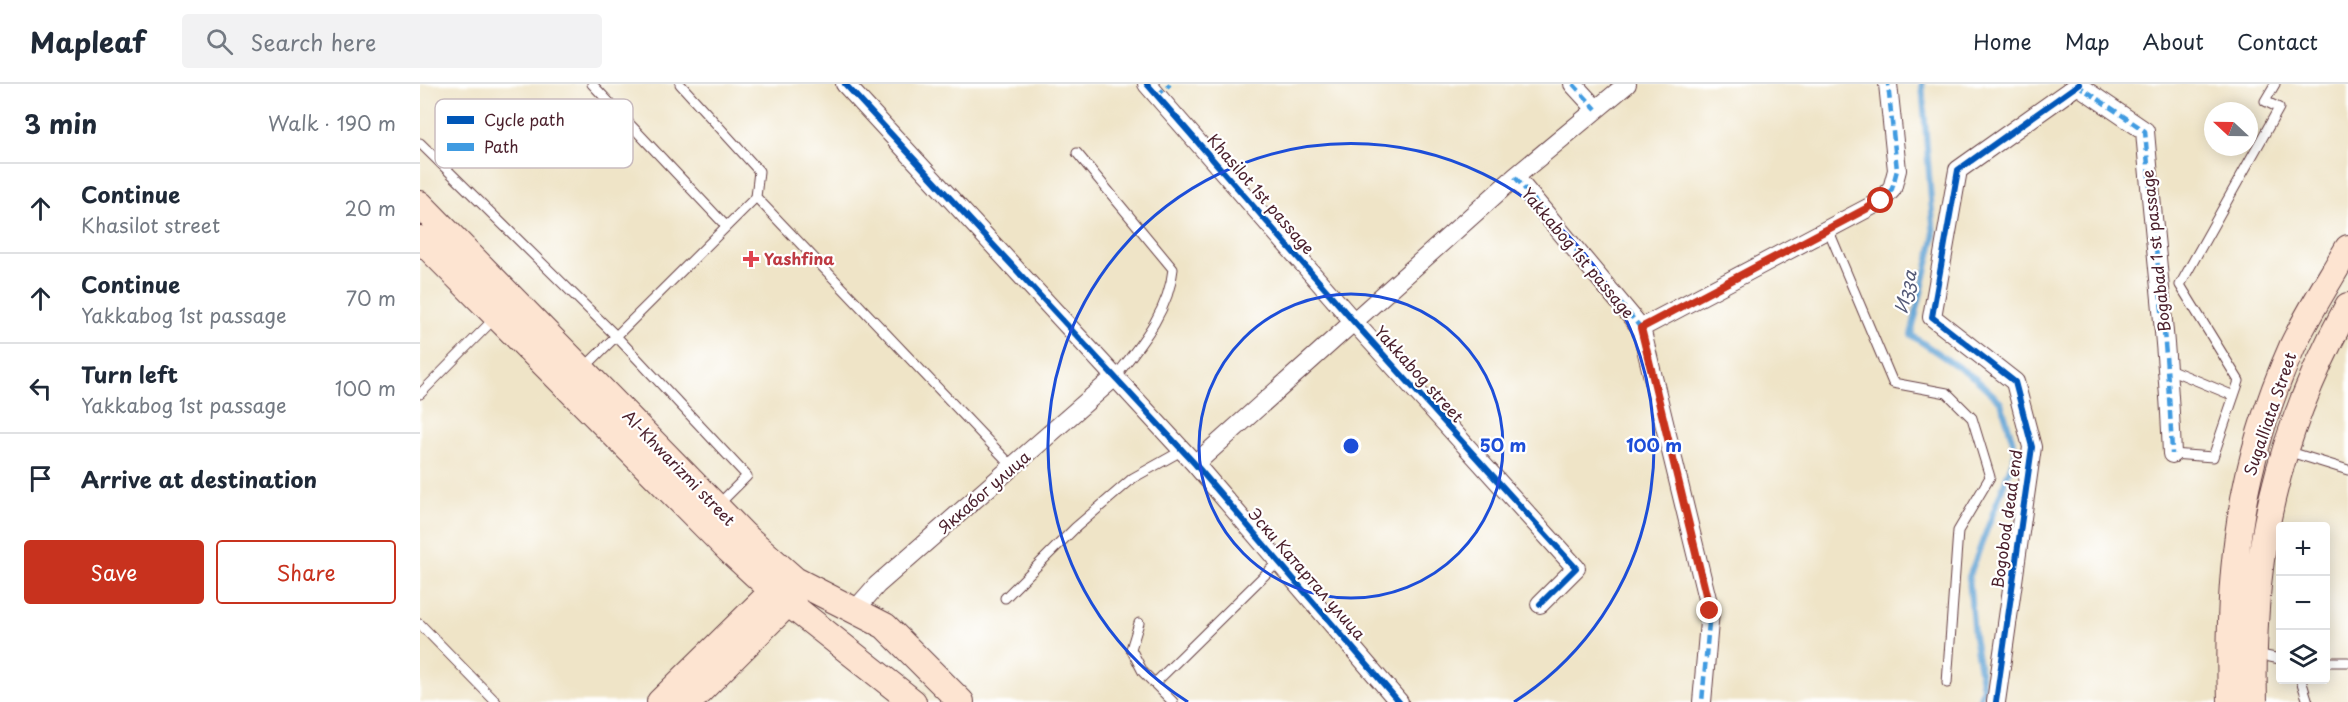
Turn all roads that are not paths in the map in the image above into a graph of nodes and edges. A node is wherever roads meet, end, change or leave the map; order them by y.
1 (592, 84) edge
2 (680, 84) edge
3 (845, 84) edge
4 (1574, 84) edge
5 (1627, 84) edge
6 (1888, 84) edge
7 (2275, 84) edge
8 (2078, 85) edge
9 (1158, 88) edge
10 (606, 99) edge
11 (1596, 110) junction
12 (633, 127) edge
13 (420, 143) edge
14 (1077, 153) dead end
15 (435, 158) edge
16 (445, 168) edge
17 (1515, 177) junction
18 (756, 197) junction
19 (420, 204) edge
20 (726, 226) junction
21 (1828, 229) junction
22 (420, 239) edge
23 (2348, 248) edge
24 (2348, 306) edge
25 (497, 316) junction
26 (1354, 322) junction
27 (1641, 328) junction
28 (616, 336) junction
29 (582, 369) junction
30 (2169, 369) junction
31 (1116, 376) junction
32 (420, 394) edge
33 (2234, 396) junction
34 (1183, 450) junction
35 (2284, 451) junction
36 (2172, 453) joint
37 (1195, 464) junction
38 (1013, 467) junction
39 (2348, 470) edge
40 (716, 507) junction
41 (1279, 561) junction
42 (785, 591) junction
43 (1005, 598) dead end
44 (1540, 604) dead end
45 (855, 610) junction
46 (1139, 622) dead end
47 (420, 624) edge
48 (2254, 654) junction
49 (2276, 658) edge
50 (2330, 662) edge
51 (2348, 662) edge
52 (1155, 683) junction
53 (1947, 683) dead end
54 (2302, 684) edge
55 (496, 702) edge
56 (660, 702) edge
57 (689, 702) edge
58 (913, 702) edge
59 (961, 702) edge
60 (1173, 702) edge
61 (1399, 702) edge
62 (1702, 702) edge
63 (1996, 702) edge
64 (2231, 702) edge
65 (2254, 702) edge
66 (2308, 702) edge

1 - 10 lane
2 - 18 lane
3 - 31 street, Эски Катартал улица
4 - 11 street
5 - 11 street, Yakkabog street
6 - 21 street, Yakkabog 1st passage
7 - 33 lane
8 - 30 street, Bogabad 1 st passage
8 - 63 street, Bogobod dead end
9 - 26 street, Khasilot 1st passage
11 - 17 street, Yakkabog street
12 - 20 lane
13 - 15 lane
14 - 31 lane
16 - 28 lane
17 - 26 street, Yakkabog street
17 - 27 street, Yakkabog 1st passage
18 - 20 lane
18 - 38 lane
19 - 29 main road, Al-Khwarizmi street
20 - 28 lane
21 - 27 street, Yakkabog 1st passage
21 - 53 lane
22 - 25 main road, Al-Khwarizmi street
23 - 64 main road, Sugalliata Street
24 - 35 main road, Sugalliata Street
25 - 32 lane
25 - 42 main road, Al-Khwarizmi street
26 - 37 street, Yakkabog street
26 - 44 street, Yakkabog street
27 - 62 street, Yakkabog 1st passage
28 - 29 lane
28 - 40 lane
29 - 40 main road, Al-Khwarizmi street
30 - 33 lane
30 - 36 street, Bogabad 1 st passage
31 - 34 street, Эски Катартал улица
31 - 38 street, Яккабог улица
33 - 36 lane
34 - 37 street, Эски Катартал улица
34 - 43 lane
35 - 39 lane
35 - 48 main road, Sugalliata Street
37 - 41 street, Эски Катартал улица
38 - 45 street, Яккабог улица
40 - 42 main road, Al-Khwarizmi street
41 - 52 lane
41 - 61 street, Эски Катартал улица
42 - 45 main road, Al-Khwarizmi street
42 - 56 main road
42 - 57 main road
42 - 58 main road, Al-Khwarizmi street
45 - 59 main road, Al-Khwarizmi street
46 - 52 lane
47 - 55 lane
48 - 49 lane
48 - 65 main road, Sugalliata Street
50 - 51 lane
52 - 60 lane
54 - 66 lane

